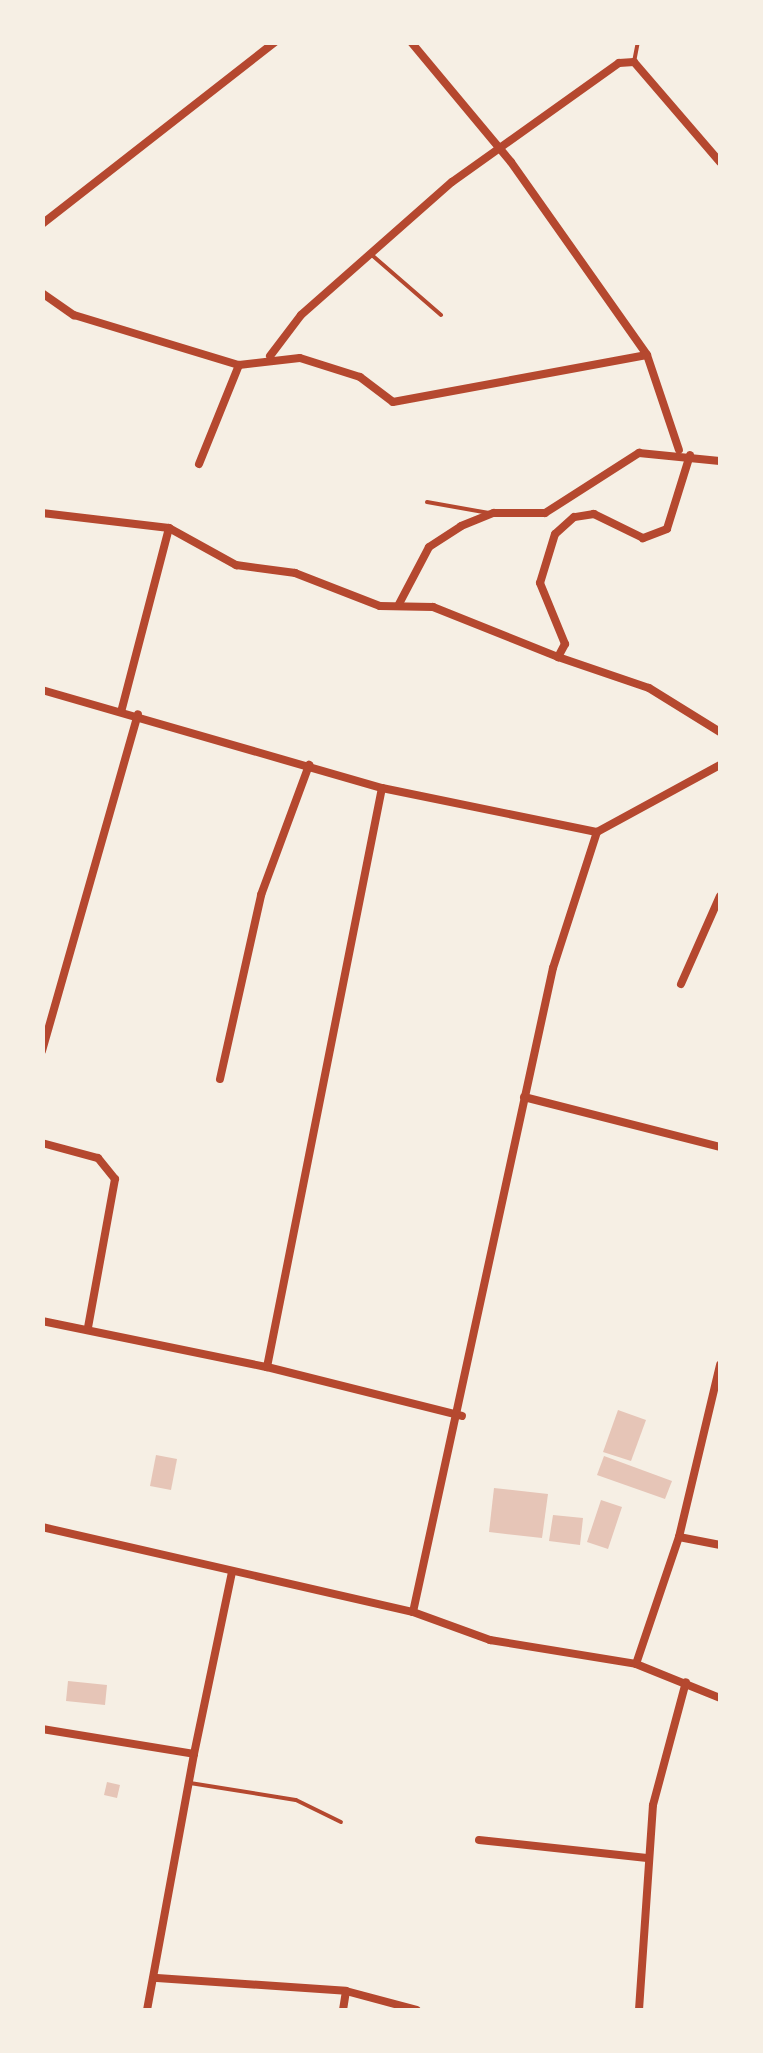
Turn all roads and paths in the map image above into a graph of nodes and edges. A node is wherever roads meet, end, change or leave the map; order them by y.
1 (276, 42) edge
2 (410, 42) edge
3 (638, 42) edge
4 (634, 62) junction
5 (498, 148) junction
6 (720, 162) edge
7 (42, 224) edge
8 (368, 252) junction
9 (42, 293) edge
10 (442, 315) dead end
11 (648, 354) junction
12 (270, 356) junction
13 (238, 365) junction
14 (679, 450) junction
15 (690, 455) junction
16 (720, 461) edge
17 (199, 464) dead end
18 (427, 502) dead end
19 (42, 513) edge
20 (494, 513) junction
21 (168, 528) junction
22 (395, 606) junction
23 (558, 657) junction
24 (42, 690) edge
25 (121, 712) junction
26 (138, 714) junction
27 (720, 732) edge
28 (720, 764) edge
29 (309, 765) junction
30 (382, 788) junction
31 (598, 832) junction
32 (720, 896) edge
33 (681, 984) dead end
34 (42, 1052) edge
35 (220, 1078) dead end
36 (524, 1097) junction
37 (42, 1143) edge
38 (720, 1147) edge
39 (42, 1321) edge
40 (88, 1328) junction
41 (720, 1365) edge
42 (267, 1367) junction
43 (462, 1416) junction
44 (42, 1527) edge
45 (679, 1537) junction
46 (720, 1546) edge
47 (232, 1572) junction
48 (413, 1612) junction
49 (636, 1664) junction
50 (686, 1682) junction
51 (720, 1698) edge
52 (42, 1729) edge
53 (194, 1754) junction
54 (190, 1783) junction
55 (340, 1822) dead end
56 (479, 1840) dead end
57 (647, 1858) junction
58 (157, 1978) junction
59 (346, 1991) junction
60 (147, 2010) edge
61 (343, 2010) edge
62 (417, 2010) edge
63 (640, 2010) edge

1 - 7 street
2 - 5 street
3 - 4 lane
4 - 5 street
4 - 6 street
5 - 8 street
5 - 11 street
8 - 10 lane
8 - 12 street
9 - 13 street
11 - 12 street
11 - 14 street
12 - 13 street
13 - 17 street
14 - 15 street
14 - 20 street
15 - 16 street
15 - 23 street
18 - 20 lane
19 - 21 street
20 - 22 street
21 - 22 street
21 - 25 street
22 - 23 street
23 - 27 street
24 - 25 street
25 - 26 street
26 - 29 street
26 - 34 street
28 - 31 street
29 - 30 street
29 - 35 street
30 - 31 street
30 - 42 street
31 - 36 street
32 - 33 street
36 - 38 street
36 - 43 street
37 - 40 street
39 - 40 street
40 - 42 street
41 - 45 street
42 - 43 street
43 - 48 street
44 - 47 street
45 - 46 street
45 - 49 street
47 - 48 street
47 - 53 street
48 - 49 street
49 - 50 street
50 - 51 street
50 - 57 street
52 - 53 street
53 - 54 street
54 - 55 lane
54 - 58 street
56 - 57 street
57 - 63 street
58 - 59 street
58 - 60 street
59 - 61 street
59 - 62 street

